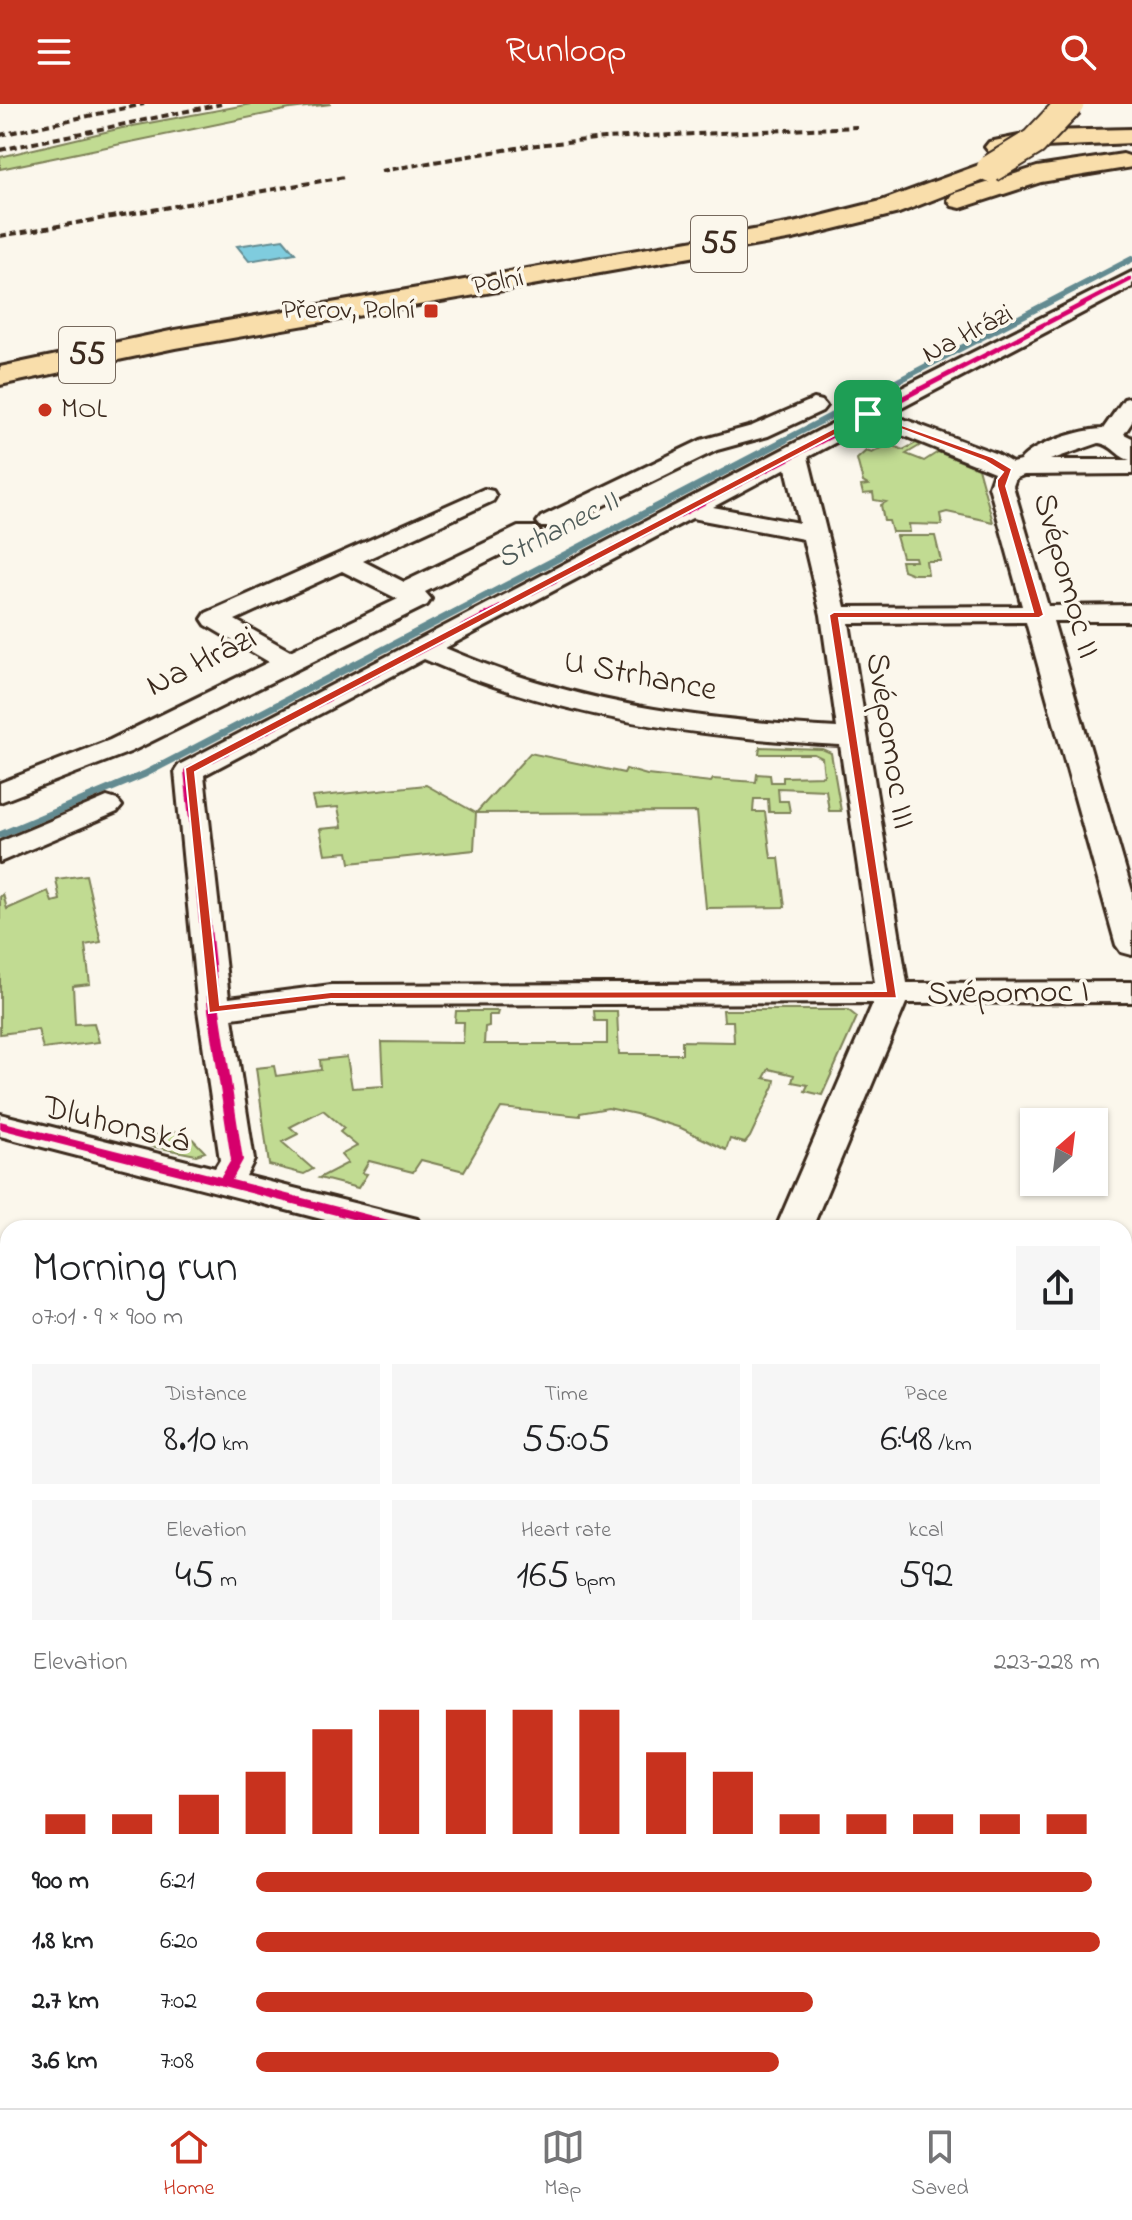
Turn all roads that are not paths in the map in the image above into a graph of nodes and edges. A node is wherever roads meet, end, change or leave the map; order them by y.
1 (1070, 104) edge
2 (1132, 136) edge
3 (1132, 161) edge
4 (1132, 278) edge
5 (350, 309) junction
6 (0, 376) edge
7 (1132, 404) edge
8 (814, 406) dead end
9 (868, 414) junction
10 (1110, 437) junction
11 (771, 444) junction
12 (1132, 453) edge
13 (1132, 467) edge
14 (1021, 469) junction
15 (484, 496) dead end
16 (688, 510) junction
17 (816, 534) junction
18 (343, 561) junction
19 (404, 592) junction
20 (1132, 613) edge
21 (834, 615) junction
22 (1039, 615) junction
23 (424, 649) junction
24 (289, 662) junction
25 (851, 737) junction
26 (0, 793) edge
27 (107, 806) dead end
28 (0, 853) edge
29 (1132, 945) edge
30 (1132, 992) edge
31 (893, 995) junction
32 (214, 1010) junction
33 (0, 1125) edge
34 (225, 1182) junction
35 (373, 1220) edge
36 (797, 1220) edge

1 - 5 main road, Polní / 55, bridge
2 - 5 main road
3 - 5 main road
4 - 9 street, Na Hrázi
5 - 6 main road, Polní / 55
7 - 10 street
8 - 11 street, Na Hrázi
9 - 11 street, Na Hrázi
9 - 14 street
10 - 12 street
10 - 14 street
11 - 16 street, Na Hrázi
11 - 17 street, Svépomoc III
11 - 19 street, Na Hrázi
13 - 14 street
14 - 22 street, Svépomoc II
15 - 18 street, Na Hrázi
16 - 17 street
16 - 23 street, Na Hrázi
17 - 21 street, Svépomoc III
18 - 19 street
18 - 24 street, Na Hrázi
19 - 24 street, Na Hrázi
20 - 22 street
21 - 22 street
21 - 25 street, Svépomoc III
22 - 29 street, Svépomoc II
23 - 25 street, U Strhance
23 - 32 street, Na Hrázi
24 - 26 street, Na Hrázi
25 - 31 street, Svépomoc III
27 - 28 street
30 - 31 street, Svépomoc I
31 - 32 street, Svépomoc I
31 - 36 street
32 - 34 street
33 - 34 street, Dluhonská
34 - 35 street, Dluhonská

